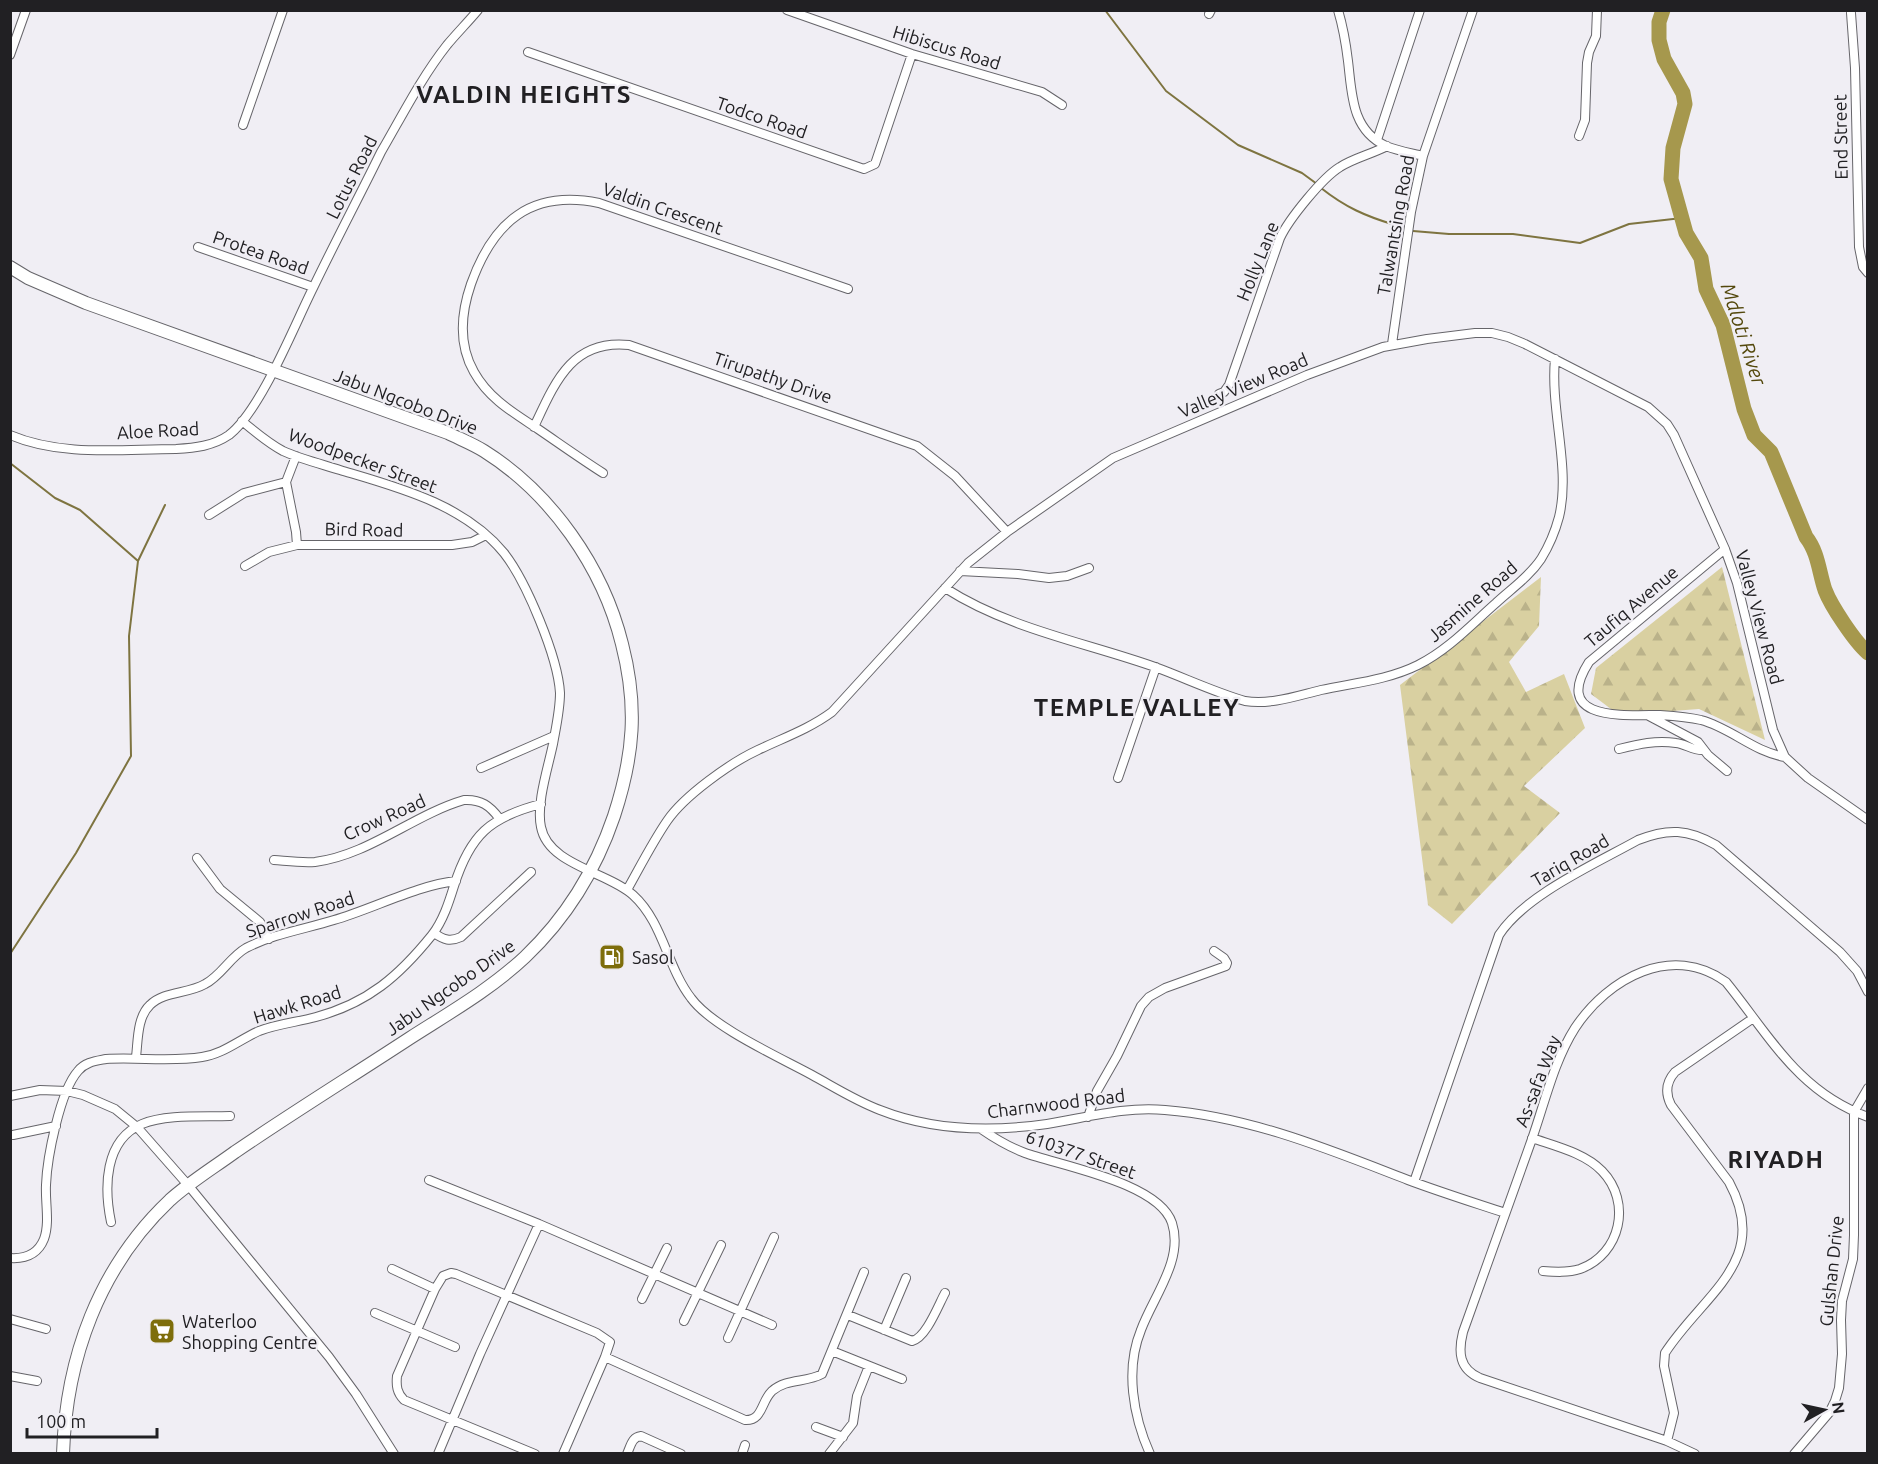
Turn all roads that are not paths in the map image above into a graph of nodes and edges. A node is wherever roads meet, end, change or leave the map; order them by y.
1 (26, 10) edge
2 (283, 10) edge
3 (478, 10) edge
4 (788, 10) edge
5 (1338, 10) edge
6 (1420, 10) edge
7 (1473, 10) edge
8 (1597, 10) edge
9 (1851, 13) dead end
10 (528, 52) dead end
11 (912, 54) junction
12 (10, 55) edge
13 (1062, 105) dead end
14 (243, 125) dead end
15 (1579, 136) dead end
16 (1377, 140) junction
17 (1387, 146) junction
18 (1423, 156) junction
19 (198, 248) dead end
20 (10, 267) edge
21 (1868, 273) edge
22 (313, 287) junction
23 (848, 289) dead end
24 (1392, 344) junction
25 (1555, 359) junction
26 (273, 370) junction
27 (1219, 394) dead end
28 (242, 421) junction
29 (534, 427) junction
30 (10, 435) edge
31 (296, 456) junction
32 (603, 473) dead end
33 (286, 482) junction
34 (209, 515) dead end
35 (1007, 532) junction
36 (486, 535) junction
37 (297, 545) junction
38 (1725, 549) junction
39 (245, 566) dead end
40 (1089, 568) dead end
41 (960, 572) junction
42 (945, 588) junction
43 (1156, 667) junction
44 (1648, 715) junction
45 (554, 736) junction
46 (1619, 749) dead end
47 (1704, 750) junction
48 (1785, 757) junction
49 (481, 768) dead end
50 (1727, 771) dead end
51 (1118, 778) dead end
52 (541, 804) junction
53 (499, 818) junction
54 (1868, 820) edge
55 (197, 858) dead end
56 (274, 860) dead end
57 (590, 871) junction
58 (531, 872) dead end
59 (456, 881) junction
60 (627, 890) junction
61 (434, 933) junction
62 (269, 939) junction
63 (1214, 951) dead end
64 (1868, 992) edge
65 (1752, 1019) junction
66 (136, 1057) junction
67 (1868, 1088) edge
68 (67, 1091) junction
69 (10, 1096) edge
70 (1854, 1112) junction
71 (230, 1116) dead end
72 (1088, 1117) junction
73 (1868, 1117) edge
74 (56, 1126) junction
75 (137, 1127) junction
76 (981, 1128) junction
77 (13, 1135) dead end
78 (1532, 1138) junction
79 (429, 1180) dead end
80 (1414, 1182) junction
81 (188, 1185) junction
82 (1505, 1213) junction
83 (111, 1222) dead end
84 (539, 1224) junction
85 (774, 1237) dead end
86 (721, 1245) dead end
87 (667, 1248) dead end
88 (10, 1257) edge
89 (392, 1269) dead end
90 (1543, 1271) dead end
91 (864, 1272) dead end
92 (655, 1274) junction
93 (906, 1278) dead end
94 (435, 1289) junction
95 (698, 1292) junction
96 (945, 1293) dead end
97 (507, 1296) junction
98 (642, 1299) dead end
99 (742, 1311) junction
100 (375, 1313) dead end
101 (848, 1315) junction
102 (10, 1319) edge
103 (684, 1321) dead end
104 (772, 1324) dead end
105 (46, 1329) dead end
106 (417, 1330) junction
107 (884, 1330) junction
108 (728, 1338) dead end
109 (455, 1347) dead end
110 (832, 1351) junction
111 (605, 1357) junction
112 (869, 1366) junction
113 (10, 1376) edge
114 (902, 1379) dead end
115 (37, 1381) dead end
116 (452, 1420) junction
117 (816, 1427) dead end
118 (843, 1437) junction
119 (1668, 1442) junction
120 (63, 1454) edge
121 (394, 1454) edge
122 (438, 1454) edge
123 (535, 1454) edge
124 (562, 1454) edge
125 (627, 1454) edge
126 (681, 1454) edge
127 (829, 1454) edge
128 (1150, 1454) edge
129 (1695, 1454) edge
130 (1794, 1454) edge

1 - 12 street
2 - 14 street
3 - 22 street, Lotus Road
4 - 11 street, Hibiscus Road
5 - 16 street
6 - 16 street
7 - 18 street, Talwantsing Road
8 - 15 street
9 - 21 street, End Street
10 - 11 street, Todco Road
11 - 13 street, Hibiscus Road
16 - 17 street
17 - 18 street
17 - 27 street, Holly Lane
18 - 24 street, Talwantsing Road
19 - 22 street, Protea Road
20 - 26 main road, Jabu Ngcobo Drive
22 - 26 street, Lotus Road
23 - 29 street, Valdin Crescent
24 - 25 street, Valley View Road
24 - 35 street, Valley View Road
25 - 38 street, Valley View Road
25 - 43 street, Jasmine Road
26 - 28 street, Aloe Road
26 - 57 main road, Jabu Ngcobo Drive
28 - 30 street, Aloe Road
28 - 31 street, Woodpecker Street
29 - 32 street, Valdin Crescent
29 - 35 street, Tirupathy Drive
31 - 33 street
31 - 36 street, Woodpecker Street
33 - 34 street
33 - 37 street
35 - 41 street, Valley View Road
36 - 37 street, Bird Road
36 - 45 street, Woodpecker Street
37 - 39 street, Bird Road
38 - 44 street, Taufiq Avenue
38 - 48 street, Valley View Road
40 - 41 street
41 - 42 street, Valley View Road
42 - 43 street, Jasmine Road
42 - 60 street, Valley View Road
43 - 51 street
44 - 47 street
44 - 48 street, Taufiq Avenue
45 - 49 street
45 - 52 street, Woodpecker Street
46 - 47 street
47 - 50 street
48 - 54 street
52 - 53 street, Hawk Road
52 - 57 street, Woodpecker Street
53 - 56 street, Crow Road
53 - 59 street, Hawk Road
55 - 62 street
57 - 60 street, Charnwood Road
57 - 81 main road, Jabu Ngcobo Drive
58 - 61 street
59 - 61 street, Hawk Road
59 - 62 street, Sparrow Road
60 - 76 street, Charnwood Road
61 - 66 street, Hawk Road
62 - 66 street, Sparrow Road
63 - 72 street
64 - 80 street, Tariq Road
65 - 70 street, As-safa Way
65 - 78 street, As-safa Way
65 - 119 street
66 - 68 street, Hawk Road
67 - 70 street
68 - 69 street
68 - 74 street, Hawk Road
68 - 75 street
70 - 73 street, As-safa Way
70 - 130 street, Gulshan Drive
71 - 75 street
72 - 76 street, Charnwood Road
72 - 80 street, Charnwood Road
74 - 77 street
74 - 88 street, Hawk Road
75 - 81 street
75 - 83 street
76 - 128 street, 610377 Street
78 - 82 street, As-safa Way
78 - 90 street
79 - 84 street
80 - 82 street, Charnwood Road
81 - 120 main road, Jabu Ngcobo Drive
81 - 121 street
82 - 119 street, As-safa Way
84 - 92 street
84 - 97 street
85 - 99 street
86 - 95 street
87 - 92 street
89 - 94 street
91 - 101 street
92 - 95 street
92 - 98 street
93 - 107 street
94 - 97 street
94 - 106 street
95 - 99 street
95 - 103 street
96 - 107 street
97 - 111 street
97 - 116 street
99 - 104 street
99 - 108 street
100 - 106 street
101 - 107 street
101 - 110 street
102 - 105 street
106 - 109 street
106 - 116 street
110 - 111 street
110 - 112 street
111 - 124 street
112 - 114 street
112 - 118 street
113 - 115 street
116 - 122 street
116 - 123 street
117 - 118 street
118 - 127 street
119 - 129 street
125 - 126 street

